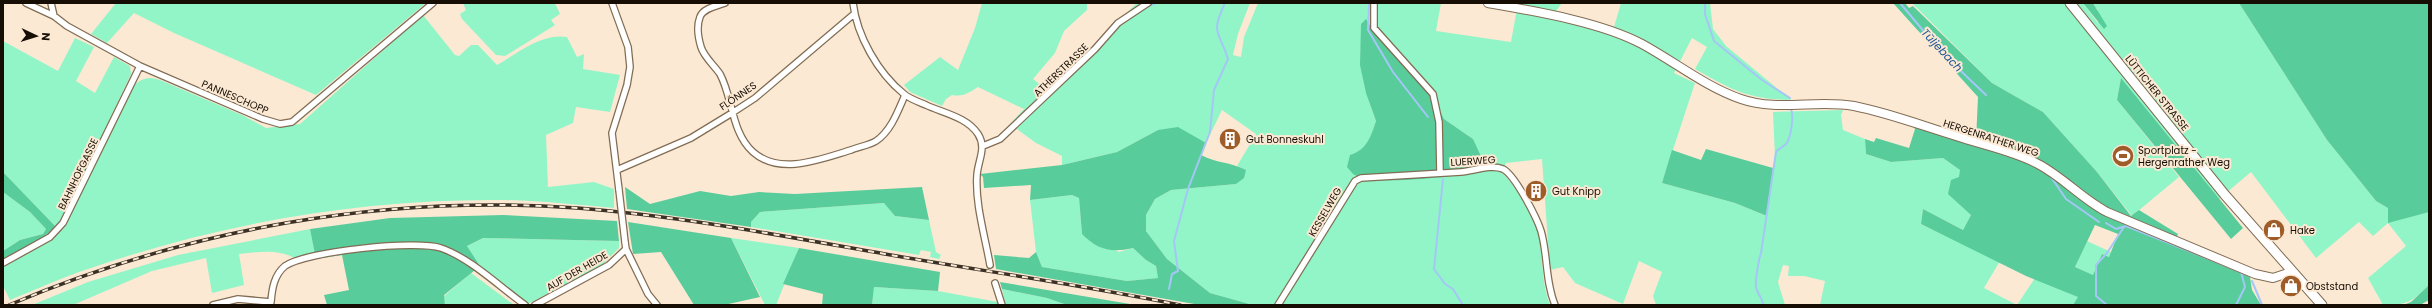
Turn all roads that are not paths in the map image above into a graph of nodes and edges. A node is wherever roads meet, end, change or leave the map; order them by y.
1 (26, 3) edge
2 (51, 3) edge
3 (433, 3) edge
4 (612, 3) edge
5 (725, 3) edge
6 (853, 3) edge
7 (1148, 3) edge
8 (1374, 3) edge
9 (1488, 3) edge
10 (2070, 3) edge
11 (854, 14) junction
12 (54, 16) junction
13 (140, 66) junction
14 (905, 95) junction
15 (732, 113) junction
16 (983, 146) junction
17 (617, 170) junction
18 (1440, 172) junction
19 (626, 250) junction
20 (3, 263) edge
21 (990, 265) dead end
22 (2291, 272) junction
23 (995, 283) dead end
24 (213, 305) edge
25 (525, 305) edge
26 (535, 305) edge
27 (657, 305) edge
28 (1002, 305) edge
29 (1278, 305) edge
30 (1555, 305) edge
31 (2322, 305) edge

1 - 12 street, PANNESCHOPP
2 - 12 street
3 - 13 street, PANNESCHOPP
4 - 17 street
5 - 15 street
6 - 11 street
7 - 16 street, ATHERSTRASSE
8 - 18 street, LUERWEG
9 - 22 street, HERGENRATHER WEG
10 - 22 main road, LÜTTICHER STRASSE
11 - 14 street
11 - 15 street, FLÖNNES
12 - 13 street, PANNESCHOPP
13 - 20 street, BAHNHOFGASSE
14 - 15 street
14 - 16 street
15 - 17 street, FLÖNNES
16 - 21 street
17 - 19 street, bridge
18 - 29 street, KESSELWEG
18 - 30 street, LUERWEG
19 - 26 street, AUF DER HEIDE
19 - 27 street
22 - 31 main road, LÜTTICHER STRASSE
23 - 28 street
24 - 25 street

